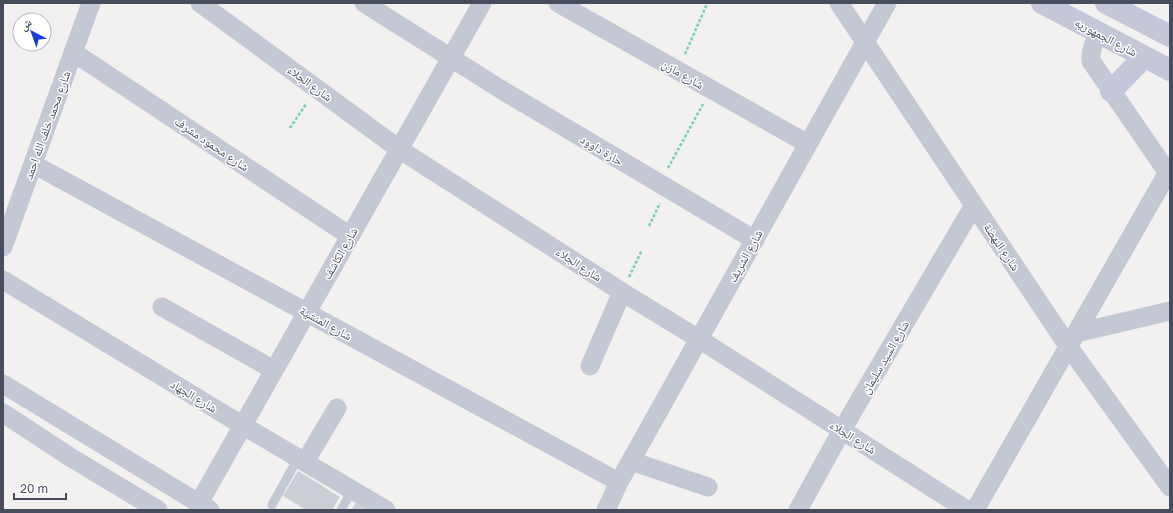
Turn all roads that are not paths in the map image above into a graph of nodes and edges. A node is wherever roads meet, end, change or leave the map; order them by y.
1 (91, 3) edge
2 (200, 3) edge
3 (364, 3) edge
4 (482, 3) edge
5 (558, 3) edge
6 (839, 3) edge
7 (887, 3) edge
8 (1042, 3) edge
9 (1106, 3) edge
10 (1099, 33) junction
11 (1170, 36) edge
12 (865, 42) junction
13 (73, 52) junction
14 (1144, 57) junction
15 (451, 58) junction
16 (1170, 70) edge
17 (1111, 91) junction
18 (808, 144) junction
19 (399, 149) junction
20 (33, 164) junction
21 (1169, 174) edge
22 (974, 205) junction
23 (350, 236) junction
24 (754, 240) junction
25 (3, 247) edge
26 (3, 280) edge
27 (622, 292) junction
28 (162, 307) dead end
29 (1170, 311) edge
30 (307, 312) junction
31 (699, 339) junction
32 (1072, 340) junction
33 (590, 366) dead end
34 (274, 370) junction
35 (3, 384) edge
36 (337, 408) dead end
37 (3, 413) edge
38 (242, 425) junction
39 (842, 430) junction
40 (85, 434) junction
41 (118, 454) junction
42 (70, 457) junction
43 (301, 460) junction
44 (631, 461) junction
45 (103, 478) junction
46 (619, 482) junction
47 (708, 487) dead end
48 (1170, 487) edge
49 (352, 490) junction
50 (272, 505) dead end
51 (204, 506) edge
52 (158, 510) edge
53 (341, 510) edge
54 (386, 510) edge
55 (606, 510) edge
56 (798, 510) edge
57 (967, 510) edge
58 (974, 510) edge

1 - 13 street, شارع محمد خلف الله احمد
2 - 19 street, شارع الجلاء
3 - 15 street, حارة داوود
4 - 15 street, شارع الكاشف
5 - 18 street, شارع مازن
6 - 12 street, شارع النهضة
7 - 12 street, شارع الشريف
8 - 10 street, شارع الجمهوريه
9 - 11 street
10 - 14 street, شارع الجمهوريه
10 - 17 street
12 - 18 street, شارع الشريف
12 - 22 street, شارع النهضة
13 - 20 street, شارع محمد خلف الله احمد
13 - 23 street, شارع محمود مشرف
14 - 16 street, شارع الجمهوريه
14 - 17 street
15 - 19 street, شارع الكاشف
15 - 24 street, حارة داوود
17 - 21 street
18 - 24 street, شارع الشريف
19 - 23 street, شارع الكاشف
19 - 27 street, شارع الجلاء
20 - 25 street, شارع محمد خلف الله احمد
20 - 30 street, شارع المنشية
21 - 32 street
22 - 32 street, شارع النهضة
22 - 39 street, شارع السيد سليمان
23 - 30 street, شارع الكاشف
24 - 31 street, شارع الشريف
26 - 38 street, شارع الجهاد
27 - 31 street, شارع الجلاء
27 - 33 street
28 - 34 street
29 - 32 street
30 - 34 street, شارع الكاشف
30 - 46 street, شارع المنشية
31 - 39 street, شارع الجلاء
31 - 44 street, شارع الشريف
32 - 48 street, شارع النهضة
32 - 58 street
34 - 38 street, شارع الكاشف
35 - 40 street
36 - 43 street
37 - 42 street
38 - 43 street, شارع الجهاد
38 - 51 street, شارع الكاشف
39 - 56 street, شارع السيد سليمان
39 - 57 street, شارع الجلاء
40 - 41 street
40 - 42 street
41 - 45 street
41 - 51 street
42 - 45 street
43 - 49 street, شارع الجهاد
43 - 50 lane
44 - 46 street, شارع الشريف
44 - 47 street
45 - 52 street
46 - 55 street, شارع الشريف
49 - 53 lane
49 - 54 street, شارع الجهاد

